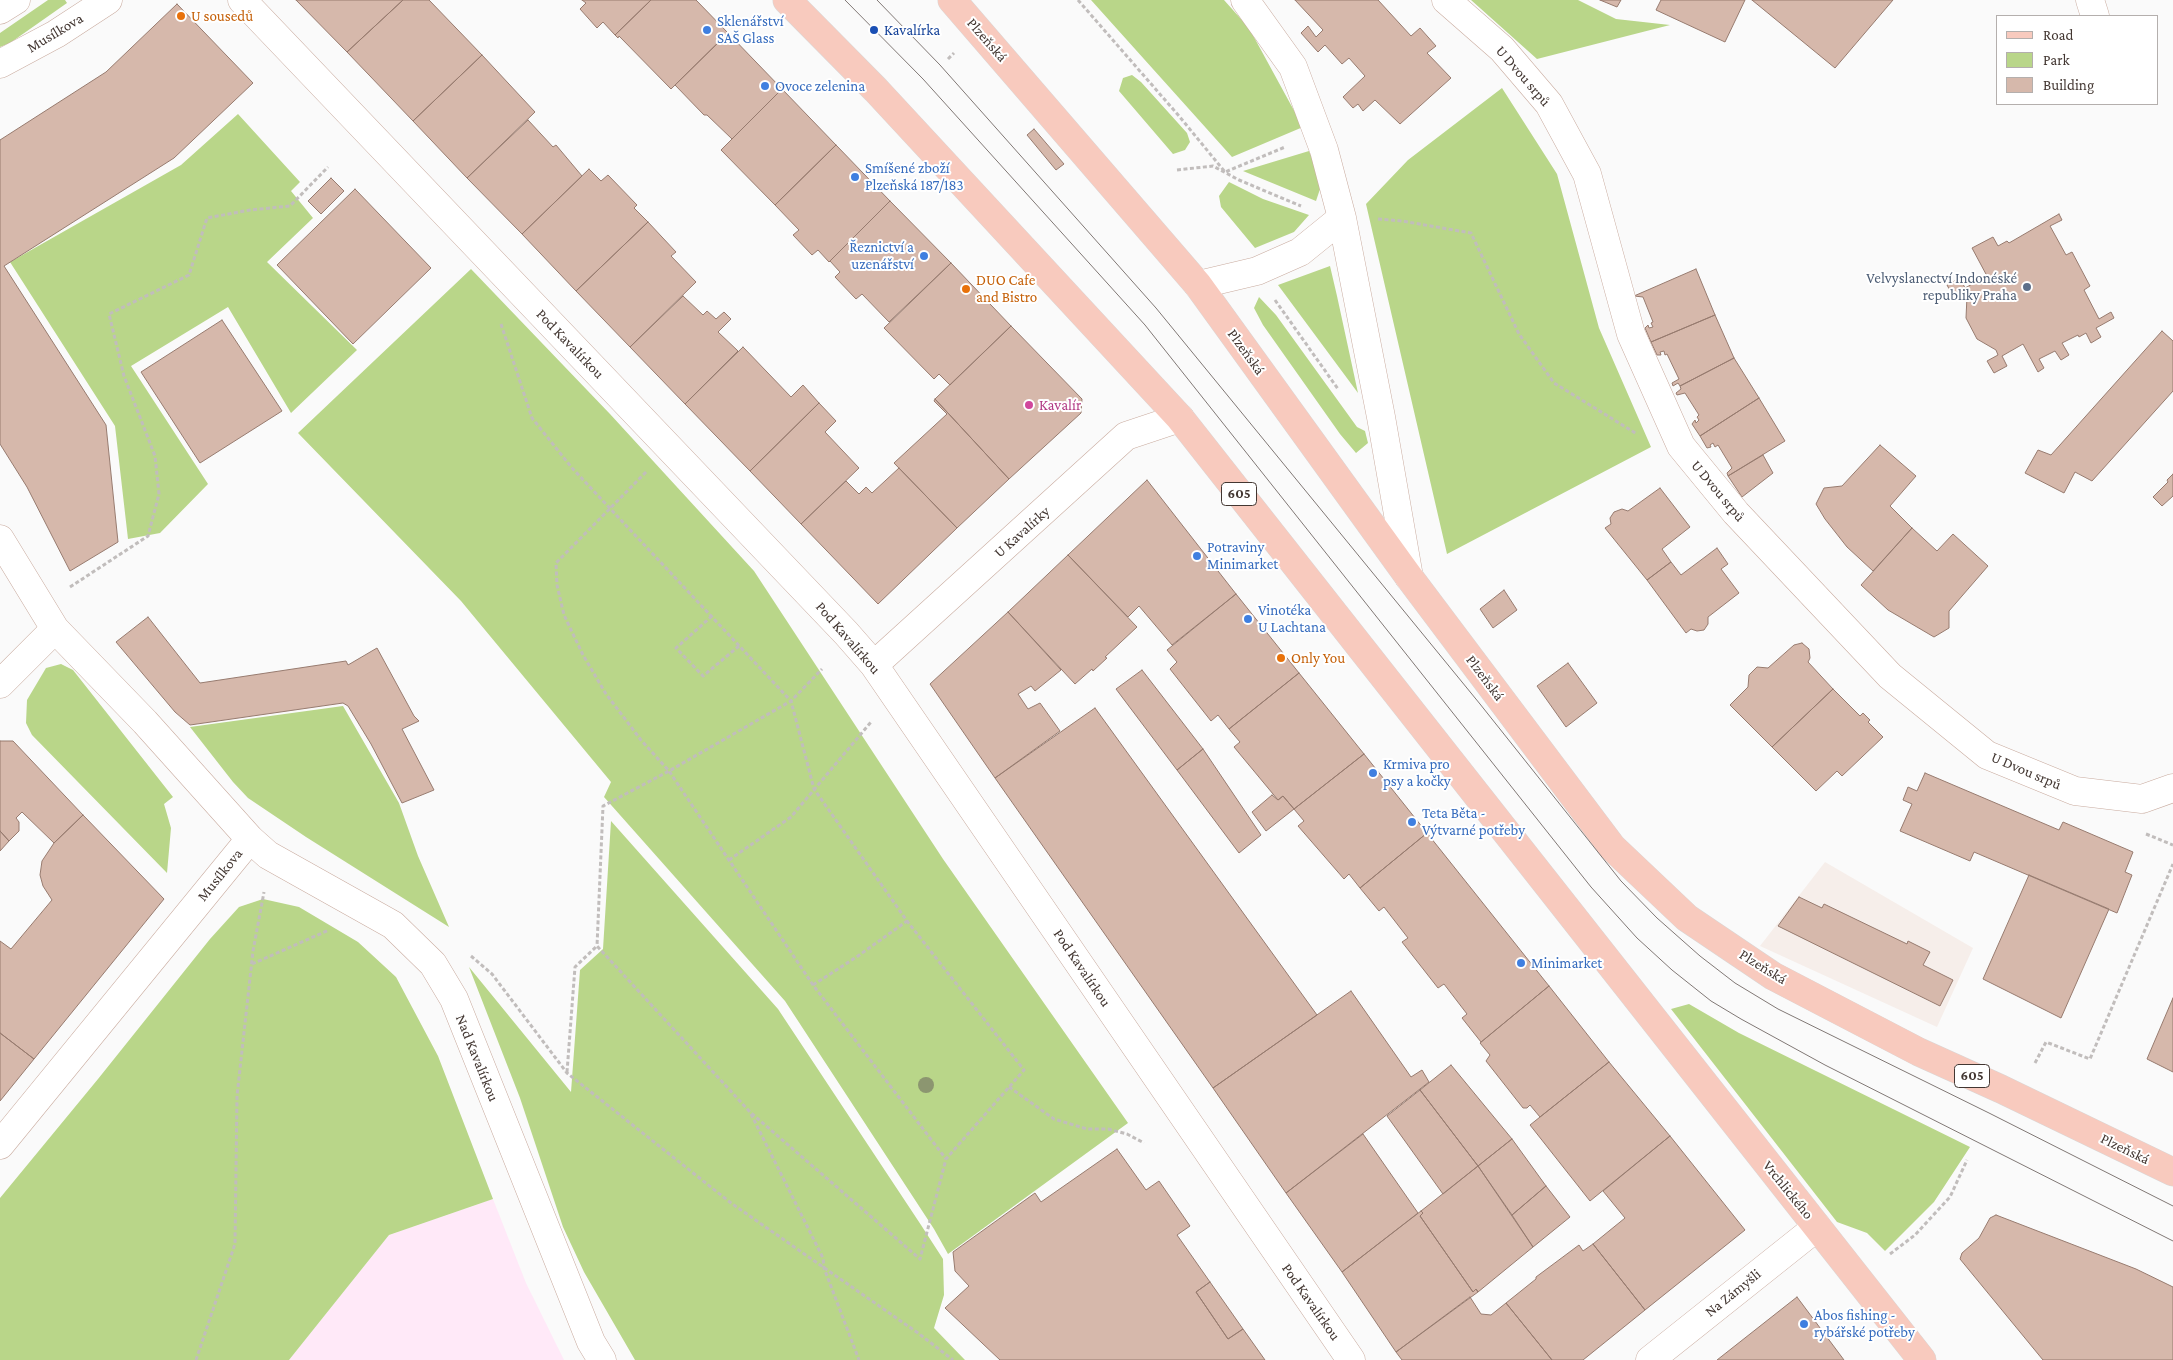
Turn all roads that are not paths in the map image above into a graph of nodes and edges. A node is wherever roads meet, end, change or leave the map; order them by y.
1 (16, 0) edge
2 (108, 0) edge
3 (242, 0) edge
4 (787, 0) edge
5 (952, 0) edge
6 (1245, 0) edge
7 (1446, 0) edge
8 (2090, 0) edge
9 (0, 10) edge
10 (2095, 15) edge
11 (0, 64) edge
12 (1342, 218) junction
13 (1198, 285) junction
14 (1180, 418) junction
15 (0, 539) edge
16 (1409, 577) junction
17 (55, 629) junction
18 (874, 665) junction
19 (0, 684) edge
20 (2173, 788) edge
21 (259, 847) junction
22 (0, 1145) edge
23 (2173, 1172) edge
24 (1817, 1227) junction
25 (602, 1360) edge
26 (1351, 1360) edge
27 (1650, 1360) edge
28 (1922, 1360) edge

1 - 9 street
2 - 11 street, Musílkova
3 - 18 street, Pod Kavalírkou
4 - 14 main road, 605
5 - 13 main road, Plzeňská / 605
6 - 12 street
7 - 20 street, U Dvou srpů
8 - 10 street
12 - 13 street
12 - 16 street
13 - 16 main road, Plzeňská / 605
14 - 18 street, U Kavalírky
14 - 24 main road, Vrchlického / 605
15 - 17 street, Musílkova
16 - 23 main road, Plzeňská / 605
17 - 19 street
17 - 21 street, Musílkova
18 - 26 street, Pod Kavalírkou
21 - 22 street, Musílkova
21 - 25 street, Nad Kavalírkou
24 - 27 street, Na Zámyšli
24 - 28 main road, Vrchlického / 605

